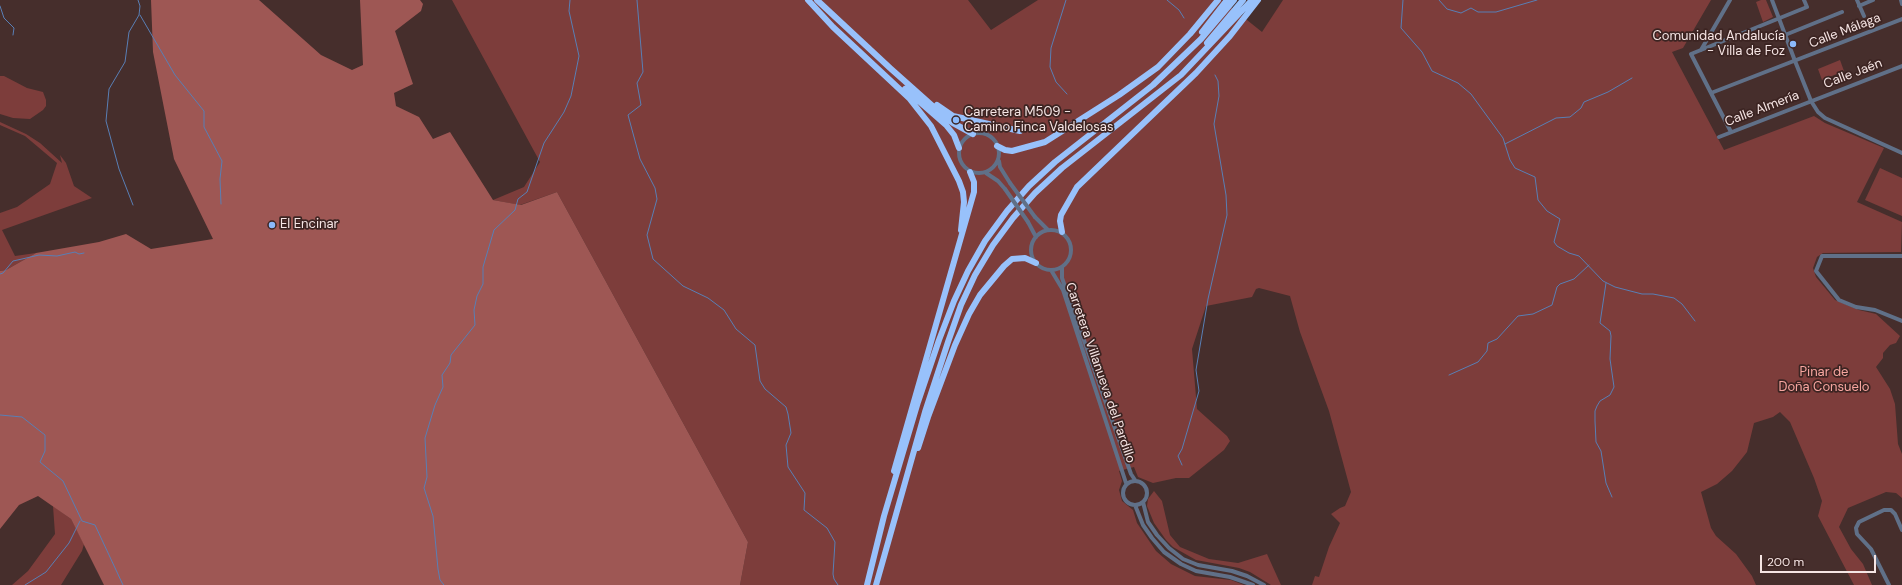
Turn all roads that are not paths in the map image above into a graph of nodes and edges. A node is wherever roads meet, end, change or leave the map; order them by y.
1 (808, 0) edge
2 (817, 0) edge
3 (1218, 0) edge
4 (1227, 0) edge
5 (1234, 0) edge
6 (1242, 0) edge
7 (1252, 0) edge
8 (1258, 0) edge
9 (1730, 0) edge
10 (1772, 0) edge
11 (1804, 0) edge
12 (1857, 0) edge
13 (1874, 0) edge
14 (1901, 0) edge
15 (1902, 4) edge
16 (1859, 6) junction
17 (1842, 12) dead end
18 (1864, 16) dead end
19 (1779, 19) junction
20 (1902, 19) edge
21 (1785, 35) junction
22 (1701, 50) junction
23 (1181, 59) junction
24 (1794, 61) junction
25 (1902, 66) edge
26 (900, 78) junction
27 (1158, 92) junction
28 (1711, 93) junction
29 (1811, 101) junction
30 (1020, 131) dead end
31 (1731, 132) junction
32 (973, 134) junction
33 (1719, 137) dead end
34 (997, 146) junction
35 (959, 148) junction
36 (1902, 153) edge
37 (999, 160) junction
38 (970, 172) junction
39 (986, 173) junction
40 (1048, 230) junction
41 (1062, 232) junction
42 (1036, 237) junction
43 (959, 248) junction
44 (1902, 256) edge
45 (1036, 263) junction
46 (1062, 267) junction
47 (1051, 270) junction
48 (1902, 321) edge
49 (1135, 480) junction
50 (1126, 484) junction
51 (1143, 502) junction
52 (1135, 506) junction
53 (896, 510) junction
54 (884, 516) junction
55 (1902, 530) edge
56 (867, 585) edge
57 (876, 585) edge
58 (1253, 585) edge
59 (1264, 585) edge
60 (1889, 585) edge

1 - 35 highway
1 - 43 highway
2 - 26 highway
3 - 34 highway
4 - 23 highway
5 - 23 highway
6 - 27 highway
7 - 27 highway
8 - 41 highway
9 - 22 street
10 - 19 street
11 - 19 street
12 - 16 street
13 - 16 street
14 - 15 street
16 - 18 street
17 - 21 street
19 - 21 street
19 - 22 street
20 - 24 street, Calle Málaga
21 - 24 street
22 - 28 street
23 - 54 highway
24 - 28 street, Calle Málaga
24 - 29 street
25 - 29 street, Calle Jaén
26 - 30 highway
26 - 32 highway
27 - 53 highway
28 - 31 street
29 - 31 street, Calle Almería
29 - 36 street
31 - 33 street, Calle Almería
32 - 34 street
32 - 35 street
34 - 37 street
35 - 38 street
37 - 39 street
37 - 40 street, bridge
38 - 39 street
38 - 43 highway
39 - 42 street, bridge
40 - 41 street
40 - 42 street
41 - 46 street
42 - 45 street
43 - 54 highway
44 - 48 street
45 - 47 street
45 - 53 highway
46 - 47 street
46 - 49 street, Carretera Villanueva del Pardillo
47 - 50 street, Carretera Villanueva del Pardillo
49 - 50 street
49 - 51 street
50 - 52 street
51 - 52 street
51 - 59 street
52 - 58 street
53 - 57 highway
54 - 56 highway
55 - 60 street

